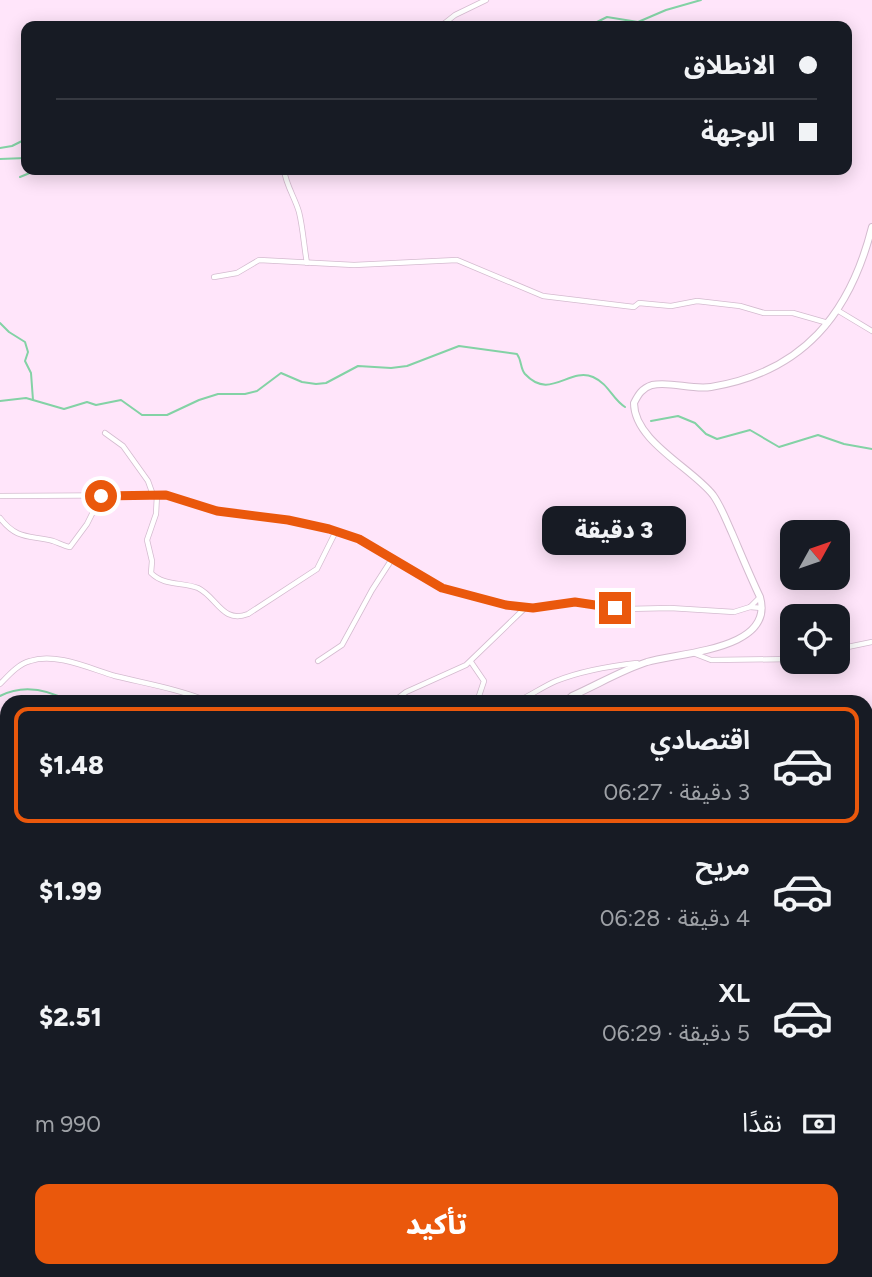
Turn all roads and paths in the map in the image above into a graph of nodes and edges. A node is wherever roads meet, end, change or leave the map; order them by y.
1 (486, 0) edge
2 (447, 21) edge
3 (285, 175) edge
4 (872, 227) edge
5 (307, 263) junction
6 (214, 276) dead end
7 (836, 310) junction
8 (828, 323) junction
9 (872, 331) edge
10 (105, 433) dead end
11 (155, 495) junction
12 (0, 496) edge
13 (101, 496) junction
14 (0, 517) edge
15 (336, 531) junction
16 (392, 559) junction
17 (760, 597) junction
18 (750, 607) junction
19 (525, 608) junction
20 (763, 608) junction
21 (872, 642) edge
22 (850, 647) edge
23 (692, 652) junction
24 (780, 659) edge
25 (318, 661) dead end
26 (471, 662) junction
27 (646, 663) junction
28 (0, 684) edge
29 (190, 695) edge
30 (402, 695) edge
31 (479, 695) edge
32 (529, 695) edge
33 (574, 695) edge

1 - 2 street
3 - 5 street
4 - 7 street
5 - 6 street
5 - 8 street
7 - 8 street
7 - 9 street
8 - 17 street
10 - 11 street
11 - 13 street
11 - 15 street
11 - 15 street
12 - 13 street
13 - 14 street
15 - 16 street
16 - 19 street
16 - 25 street
17 - 18 street
17 - 20 street
18 - 19 street
18 - 20 street
19 - 26 street
20 - 23 street
21 - 22 street
23 - 24 street
23 - 27 street
26 - 30 street
26 - 31 street
27 - 32 street
27 - 33 street
28 - 29 street

